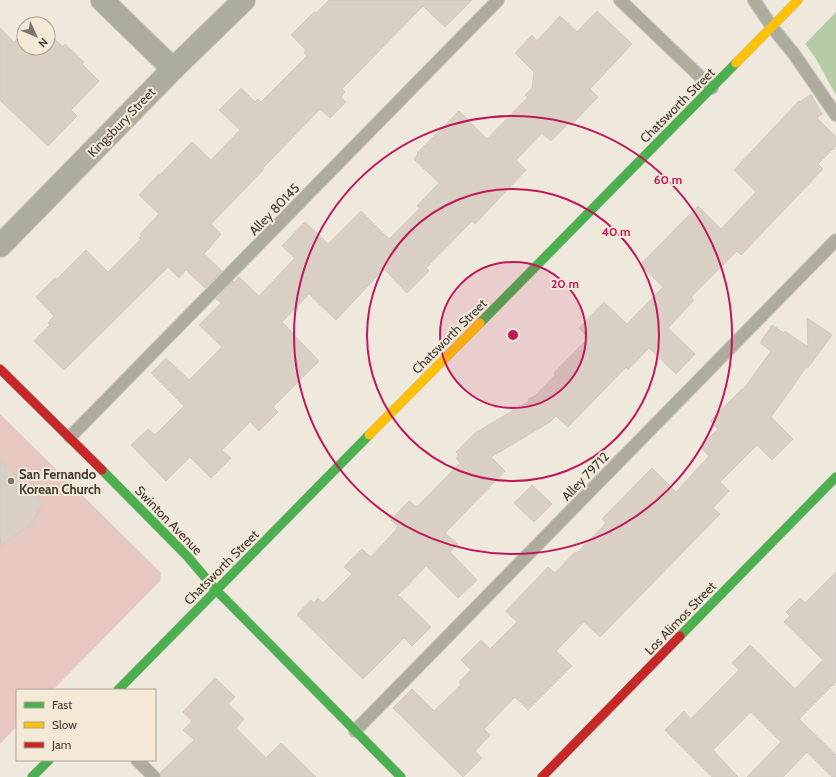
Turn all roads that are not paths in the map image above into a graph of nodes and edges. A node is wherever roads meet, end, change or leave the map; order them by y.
1 (102, 0) edge
2 (244, 0) edge
3 (498, 0) edge
4 (620, 0) edge
5 (754, 0) edge
6 (798, 0) edge
7 (772, 27) junction
8 (173, 69) junction
9 (712, 88) junction
10 (836, 115) edge
11 (836, 240) edge
12 (0, 246) edge
13 (0, 369) edge
14 (70, 437) junction
15 (836, 477) edge
16 (216, 590) junction
17 (119, 689) edge
18 (355, 731) junction
19 (48, 761) edge
20 (137, 761) edge
21 (32, 777) edge
22 (154, 777) edge
23 (401, 777) edge
24 (542, 777) edge

1 - 8 street
2 - 8 street, Kingsbury Street
3 - 14 lane, Alley 80145
4 - 9 lane
5 - 7 lane
6 - 7 main road, Chatsworth Street
7 - 9 main road, Chatsworth Street
7 - 10 lane
8 - 12 street, Kingsbury Street
9 - 16 main road, Chatsworth Street
11 - 18 lane, Alley 79712
13 - 14 main road, Swinton Avenue
14 - 16 main road, Swinton Avenue
15 - 24 main road, Los Alimos Street
16 - 17 main road, Chatsworth Street
16 - 18 main road, Swinton Avenue
18 - 23 main road, Swinton Avenue
19 - 21 main road
20 - 22 lane

